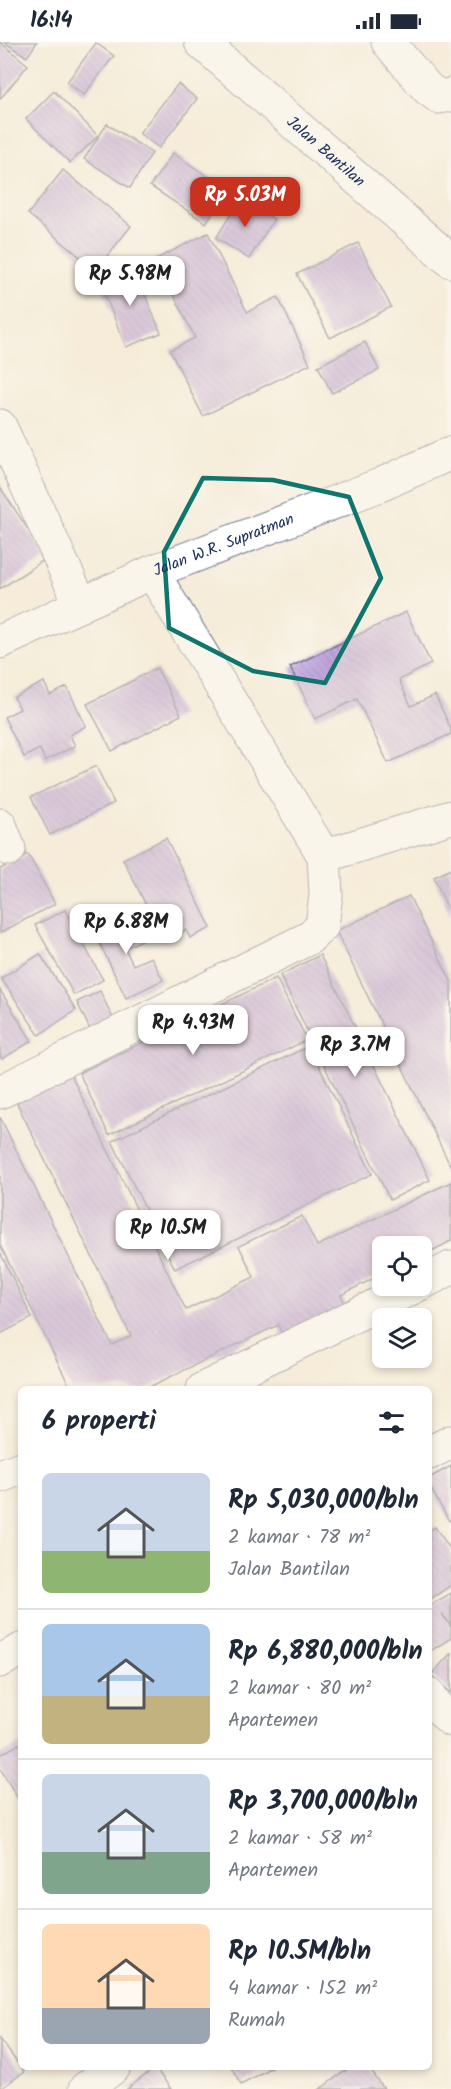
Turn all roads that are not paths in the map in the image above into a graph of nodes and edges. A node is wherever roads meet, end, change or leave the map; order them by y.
1 (201, 42) edge
2 (388, 42) edge
3 (451, 95) edge
4 (451, 261) edge
5 (0, 426) edge
6 (451, 453) edge
7 (152, 573) junction
8 (81, 605) junction
9 (0, 642) edge
10 (451, 817) edge
11 (324, 856) junction
12 (0, 1092) edge
13 (451, 1268) edge
14 (432, 1278) edge
15 (395, 1296) edge
16 (209, 1386) edge
17 (451, 1442) edge
18 (432, 1452) edge
19 (18, 1469) edge
20 (0, 1476) edge
21 (18, 1652) edge
22 (0, 1661) edge
23 (432, 1699) edge
24 (451, 1720) edge
25 (110, 2070) edge
26 (85, 2089) edge

1 - 4 street, Jalan Bantilan
2 - 3 street
5 - 8 street
6 - 7 street, Jalan W.R. Supratman
7 - 8 street, Jalan W.R. Supratman
7 - 11 street
8 - 9 street, Jalan W.R. Supratman
10 - 11 street
11 - 12 street
13 - 14 street
15 - 16 street
17 - 18 street
19 - 20 street
21 - 22 street
23 - 24 street
25 - 26 street

